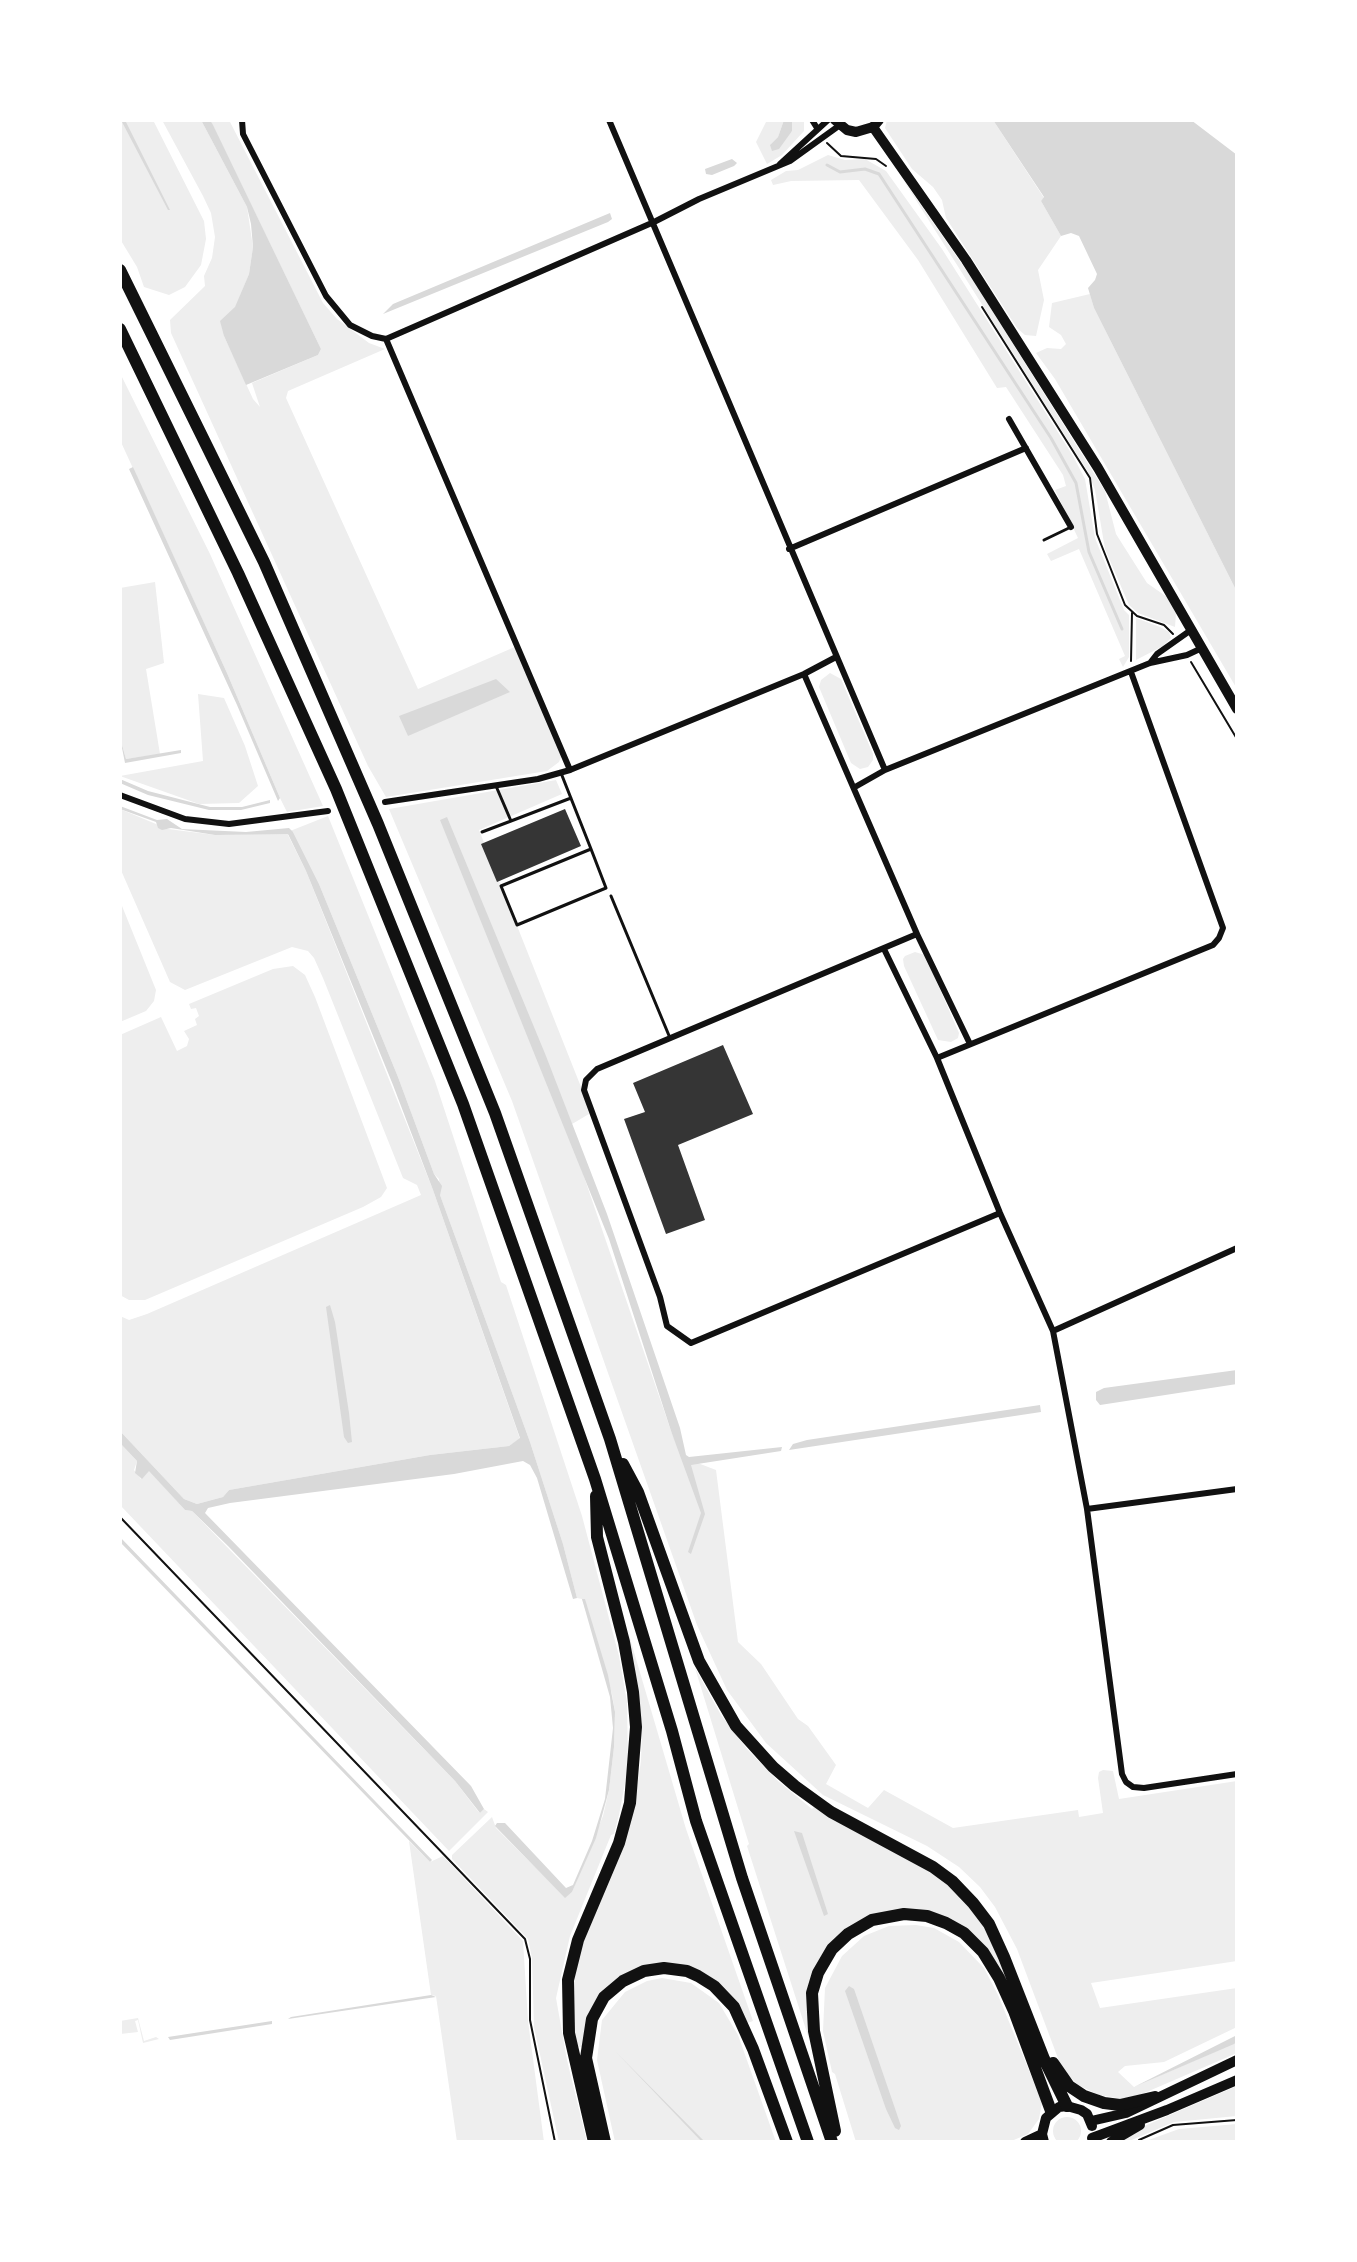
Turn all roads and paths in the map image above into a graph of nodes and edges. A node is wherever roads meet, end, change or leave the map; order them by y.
1 (242, 120) edge
2 (609, 120) edge
3 (812, 120) edge
4 (828, 120) edge
5 (838, 123) edge
6 (876, 124) edge
7 (817, 128) junction
8 (824, 139) junction
9 (777, 167) junction
10 (890, 169) dead end
11 (654, 222) junction
12 (120, 270) edge
13 (978, 300) dead end
14 (120, 329) edge
15 (386, 339) junction
16 (1009, 419) dead end
17 (1026, 448) junction
18 (1071, 527) joint
19 (1044, 540) dead end
20 (789, 549) junction
21 (1132, 613) junction
22 (1191, 630) junction
23 (1178, 640) junction
24 (1202, 648) junction
25 (1187, 655) junction
26 (836, 657) junction
27 (1150, 663) junction
28 (1131, 672) junction
29 (804, 674) junction
30 (1237, 710) edge
31 (1237, 739) edge
32 (570, 770) junction
33 (885, 770) junction
34 (561, 773) junction
35 (496, 786) junction
36 (855, 787) junction
37 (120, 795) edge
38 (571, 798) junction
39 (385, 802) dead end
40 (328, 811) dead end
41 (511, 821) junction
42 (482, 832) dead end
43 (591, 849) junction
44 (611, 897) dead end
45 (917, 934) junction
46 (884, 949) junction
47 (670, 1038) junction
48 (970, 1044) junction
49 (937, 1058) junction
50 (1000, 1213) junction
51 (1237, 1248) edge
52 (1053, 1331) junction
53 (610, 1439) junction
54 (595, 1479) junction
55 (1237, 1489) edge
56 (1087, 1509) junction
57 (120, 1517) edge
58 (1237, 1774) edge
59 (1035, 2036) junction
60 (1237, 2060) edge
61 (1237, 2080) edge
62 (1155, 2097) junction
63 (1067, 2106) junction
64 (1167, 2110) junction
65 (1051, 2111) junction
66 (1237, 2120) edge
67 (1091, 2121) junction
68 (1043, 2138) edge
69 (1091, 2140) edge
70 (555, 2142) edge
71 (594, 2142) edge
72 (605, 2142) edge
73 (786, 2142) edge
74 (808, 2142) edge
75 (832, 2142) edge
76 (838, 2142) edge
77 (1025, 2142) edge
78 (1111, 2142) edge
79 (1133, 2142) edge

1 - 15 street
2 - 11 street
3 - 7 street
4 - 7 street
5 - 6 main road
5 - 8 street
6 - 22 main road
7 - 9 street
8 - 9 street
8 - 10 path
9 - 11 street
11 - 15 street
11 - 20 street
12 - 53 highway
13 - 21 path
14 - 54 highway
15 - 32 street
16 - 17 street
17 - 18 street
17 - 20 street
18 - 19 lane
20 - 26 street
21 - 23 path
21 - 28 path
22 - 23 street
22 - 24 main road
23 - 27 street
24 - 25 street
24 - 30 main road
25 - 27 street
25 - 31 path
26 - 29 street
26 - 33 street
27 - 28 street
28 - 33 street
28 - 48 street
29 - 32 street
29 - 36 street
32 - 34 street
33 - 36 street
34 - 35 street
34 - 38 lane
35 - 39 street
35 - 41 lane
36 - 45 street
37 - 40 street
38 - 41 lane
38 - 43 lane
41 - 42 lane
43 - 43 lane
44 - 47 lane
45 - 46 street
45 - 48 street
46 - 47 street
46 - 49 street
47 - 50 street
48 - 49 street
49 - 50 street
50 - 52 street
51 - 52 street
52 - 56 street
53 - 59 highway
53 - 75 highway
54 - 71 highway
54 - 74 highway
55 - 56 street
56 - 58 street
57 - 70 path
59 - 62 highway
59 - 63 highway
60 - 62 main road
61 - 64 main road
62 - 67 main road
63 - 65 main road
63 - 67 main road
64 - 69 main road
64 - 78 main road
65 - 68 main road
65 - 76 highway
66 - 79 path
67 - 69 main road
68 - 77 main road
72 - 73 highway

